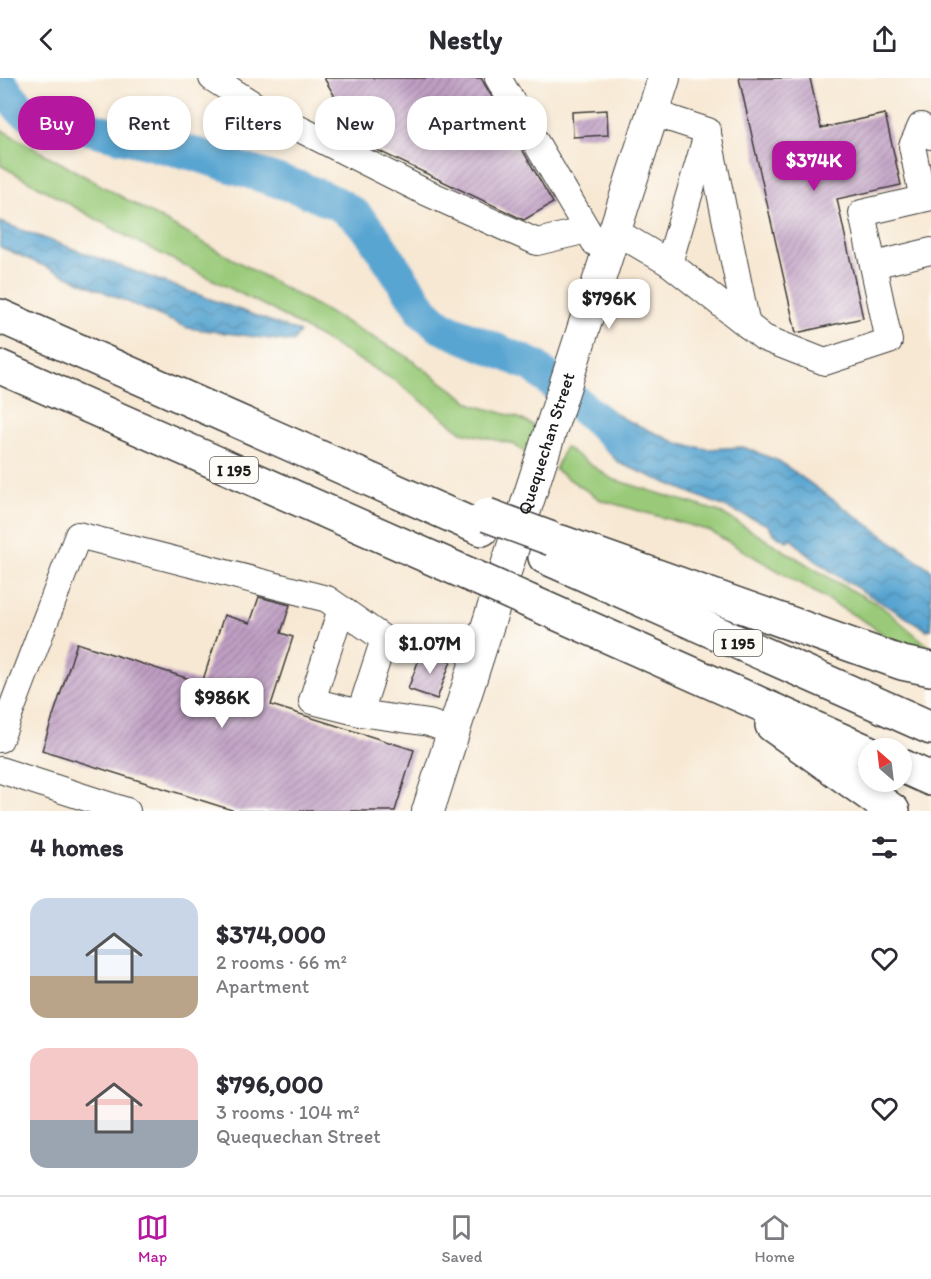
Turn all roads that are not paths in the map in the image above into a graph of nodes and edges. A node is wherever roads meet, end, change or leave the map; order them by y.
1 (212, 78) edge
2 (498, 78) edge
3 (664, 78) edge
4 (653, 113) junction
5 (928, 126) edge
6 (708, 131) junction
7 (931, 196) edge
8 (601, 230) junction
9 (931, 251) edge
10 (669, 263) junction
11 (874, 265) junction
12 (0, 316) edge
13 (747, 325) junction
14 (0, 367) edge
15 (549, 548) junction
16 (341, 609) junction
17 (929, 669) edge
18 (703, 679) junction
19 (360, 713) junction
20 (931, 728) edge
21 (454, 732) junction
22 (0, 739) edge
23 (858, 748) edge
24 (0, 770) edge
25 (912, 770) edge
26 (931, 779) edge
27 (127, 811) edge
28 (428, 811) edge
29 (893, 811) edge

1 - 8 street
2 - 8 street
3 - 4 main road, Quequechan Street
4 - 6 street
4 - 8 main road, Quequechan Street
5 - 7 street
6 - 10 street
6 - 13 street
7 - 11 street
8 - 10 street
8 - 21 main road, Quequechan Street
9 - 11 street
10 - 13 street
11 - 13 street
12 - 15 highway, I 195
14 - 18 highway, I 195, bridge
15 - 17 highway
15 - 20 highway, I 195
16 - 19 street
16 - 19 street
16 - 22 street
18 - 23 highway, I 195
18 - 29 highway
19 - 21 street
21 - 28 main road, Quequechan Street
24 - 27 street
25 - 26 highway

